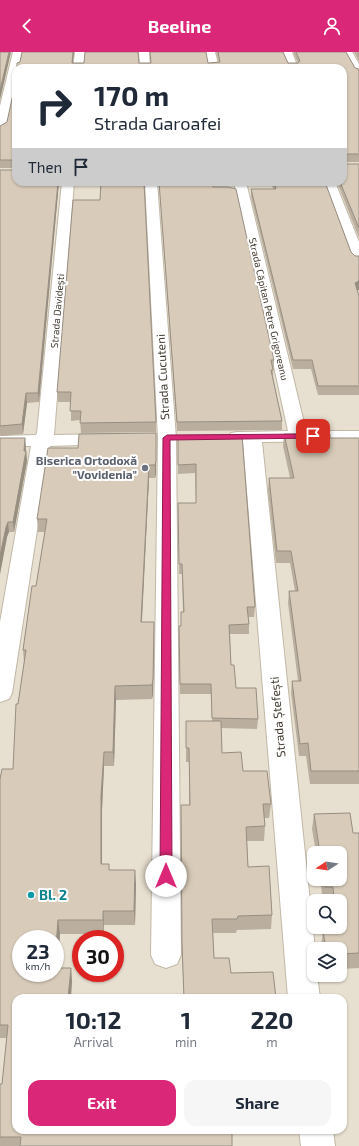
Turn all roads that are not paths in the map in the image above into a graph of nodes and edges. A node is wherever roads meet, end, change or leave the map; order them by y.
1 (18, 52) edge
2 (80, 52) edge
3 (144, 52) edge
4 (210, 52) edge
5 (287, 52) edge
6 (347, 52) edge
7 (15, 64) edge
8 (78, 64) edge
9 (145, 64) edge
10 (213, 64) edge
11 (292, 64) edge
12 (359, 72) edge
13 (12, 77) edge
14 (0, 128) edge
15 (68, 186) edge
16 (151, 186) edge
17 (241, 186) edge
18 (331, 186) edge
19 (359, 260) edge
20 (298, 436) junction
21 (359, 436) edge
22 (221, 437) edge
23 (252, 437) junction
24 (128, 438) edge
25 (43, 440) junction
26 (0, 441) edge
27 (0, 693) edge
28 (166, 955) dead end
29 (304, 994) edge
30 (316, 1134) edge
31 (318, 1146) edge

1 - 7 street
2 - 8 street
3 - 9 street
4 - 10 street
5 - 11 street
6 - 12 street
13 - 14 street
15 - 25 street, Strada Davidești
16 - 28 street, Strada Cucuteni
17 - 20 street, Strada Căpitan Petre Grigoreanu
18 - 19 street
20 - 21 street
20 - 23 street
22 - 23 street
23 - 29 street, Strada Ștefești
24 - 25 street
25 - 26 street
25 - 27 street, Strada Davidești
30 - 31 street

